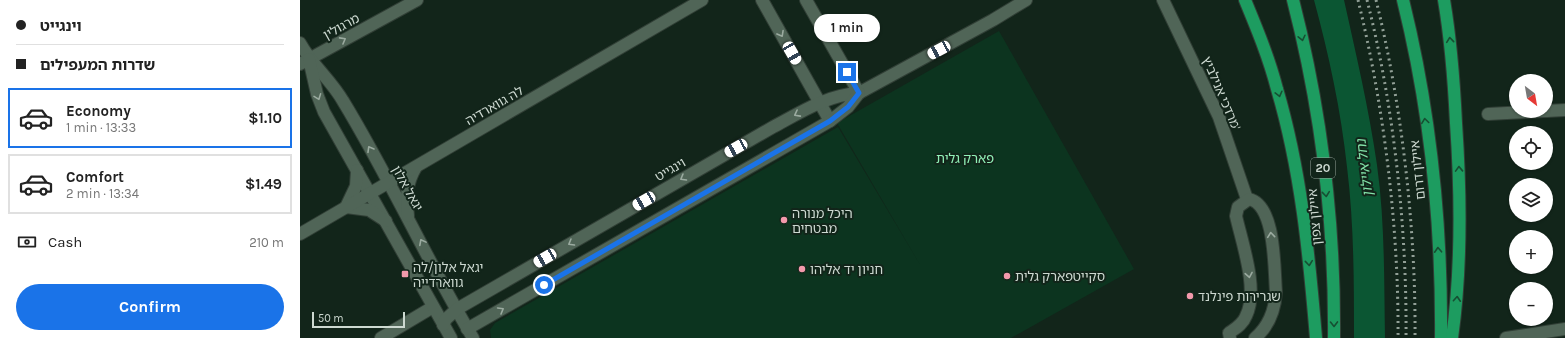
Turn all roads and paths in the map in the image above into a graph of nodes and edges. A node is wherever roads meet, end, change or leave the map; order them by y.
1 (417, 0) edge
2 (702, 0) edge
3 (762, 0) edge
4 (806, 0) edge
5 (1026, 0) edge
6 (1163, 0) edge
7 (1241, 0) edge
8 (1245, 0) edge
9 (1292, 0) edge
10 (1403, 0) edge
11 (1444, 0) edge
12 (1251, 15) junction
13 (300, 43) edge
14 (304, 62) edge
15 (859, 93) junction
16 (820, 102) junction
17 (1565, 110) edge
18 (1553, 111) edge
19 (1509, 113) edge
20 (1488, 114) dead end
21 (830, 121) junction
22 (416, 168) junction
23 (357, 170) junction
24 (389, 183) junction
25 (370, 194) junction
26 (1247, 200) junction
27 (346, 208) junction
28 (408, 216) junction
29 (386, 221) junction
30 (300, 234) edge
31 (433, 307) junction
32 (457, 309) junction
33 (443, 325) junction
34 (1565, 329) edge
35 (470, 334) edge
36 (1227, 336) edge
37 (380, 338) edge
38 (451, 338) edge
39 (1255, 338) edge
40 (1316, 338) edge
41 (1334, 338) edge
42 (1441, 338) edge
43 (1452, 338) edge
44 (1506, 338) edge

14 -> 1 street, מרגולין
2 - 22 street, לה גווארדיה
3 -> 16 street
4 - 15 street
5 - 15 street, וינגייט
6 - 26 street, מרדכי אנילביץ'
7 - 12 highway
8 - 12 highway
9 -> 41 highway, איילון צפון / 20
42 -> 10 highway, איילון דרום
43 -> 11 highway
12 -> 40 highway
13 - 14 street, יגאל אלון
14 -> 23 street, יגאל אלון
24 -> 14 street, יגאל אלון
15 - 16 street, וינגייט
15 - 21 street, וינגייט
16 - 21 street
16 -> 32 street, וינגייט
17 - 18 street
19 - 20 street
35 -> 21 street, וינגייט
22 - 24 street, לה גווארדיה
22 - 28 street
23 - 25 street, יגאל אלון
23 - 27 street
24 - 25 street, לה גווארדיה
24 - 28 street, יגאל אלון
25 - 27 street, לה גווארדיה
25 - 29 street, יגאל אלון
26 -> 36 street
39 -> 26 street
27 - 29 street
27 - 30 street, לה גווארדיה
32 -> 28 street, יגאל אלון
29 - 31 street, יגאל אלון
31 - 33 street, יגאל אלון
31 - 37 street
32 - 33 street, וינגייט
32 - 35 street, יגאל אלון
33 - 38 street, יגאל אלון
34 - 44 street

